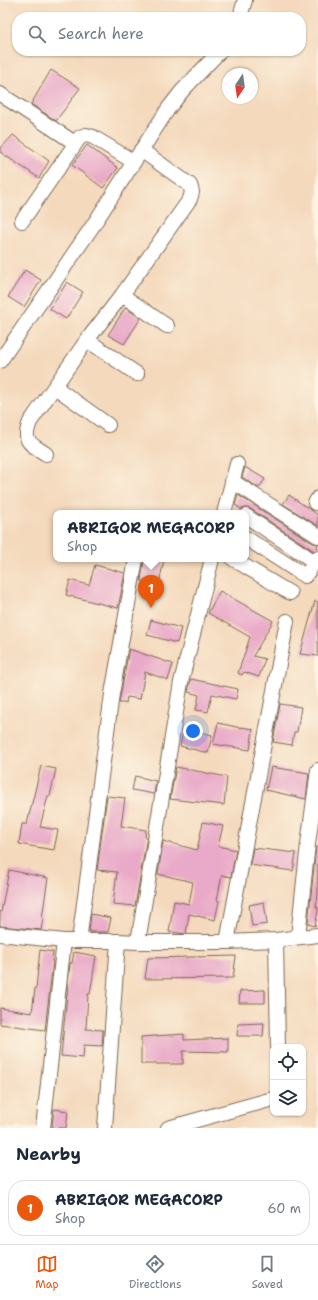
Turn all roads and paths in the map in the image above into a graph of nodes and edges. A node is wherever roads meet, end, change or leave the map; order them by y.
1 (245, 0) edge
2 (241, 12) edge
3 (215, 56) edge
4 (0, 94) edge
5 (75, 143) junction
6 (138, 156) junction
7 (22, 221) dead end
8 (122, 295) junction
9 (167, 326) dead end
10 (87, 340) junction
11 (0, 361) edge
12 (137, 374) dead end
13 (55, 387) junction
14 (108, 425) dead end
15 (46, 454) dead end
16 (237, 464) dead end
17 (232, 481) junction
18 (226, 508) edge
19 (249, 518) edge
20 (318, 536) edge
21 (249, 540) edge
22 (317, 560) edge
23 (135, 562) edge
24 (211, 562) edge
25 (238, 562) edge
26 (290, 593) dead end
27 (287, 621) dead end
28 (318, 770) edge
29 (0, 934) edge
30 (318, 935) edge
31 (298, 936) junction
32 (276, 940) junction
33 (64, 941) junction
34 (79, 941) junction
35 (118, 941) junction
36 (138, 942) junction
37 (227, 942) junction
38 (278, 1044) edge
39 (270, 1100) edge
40 (43, 1128) edge
41 (105, 1128) edge
42 (168, 1128) edge

1 - 2 street
3 - 6 street
4 - 5 street
5 - 6 street
5 - 7 street
6 - 8 street
6 - 11 street
8 - 9 street
8 - 10 street
10 - 12 street
10 - 13 street
13 - 14 street
13 - 15 street
16 - 17 street
17 - 18 street
17 - 20 street
19 - 22 street
21 - 22 street
23 - 34 street
24 - 36 street
25 - 26 street
27 - 37 street
28 - 31 street
29 - 33 street
30 - 31 street
31 - 32 street
32 - 37 street
32 - 38 street
33 - 34 street
33 - 40 street
34 - 35 street
35 - 36 street
35 - 41 street
36 - 37 street
39 - 42 street

